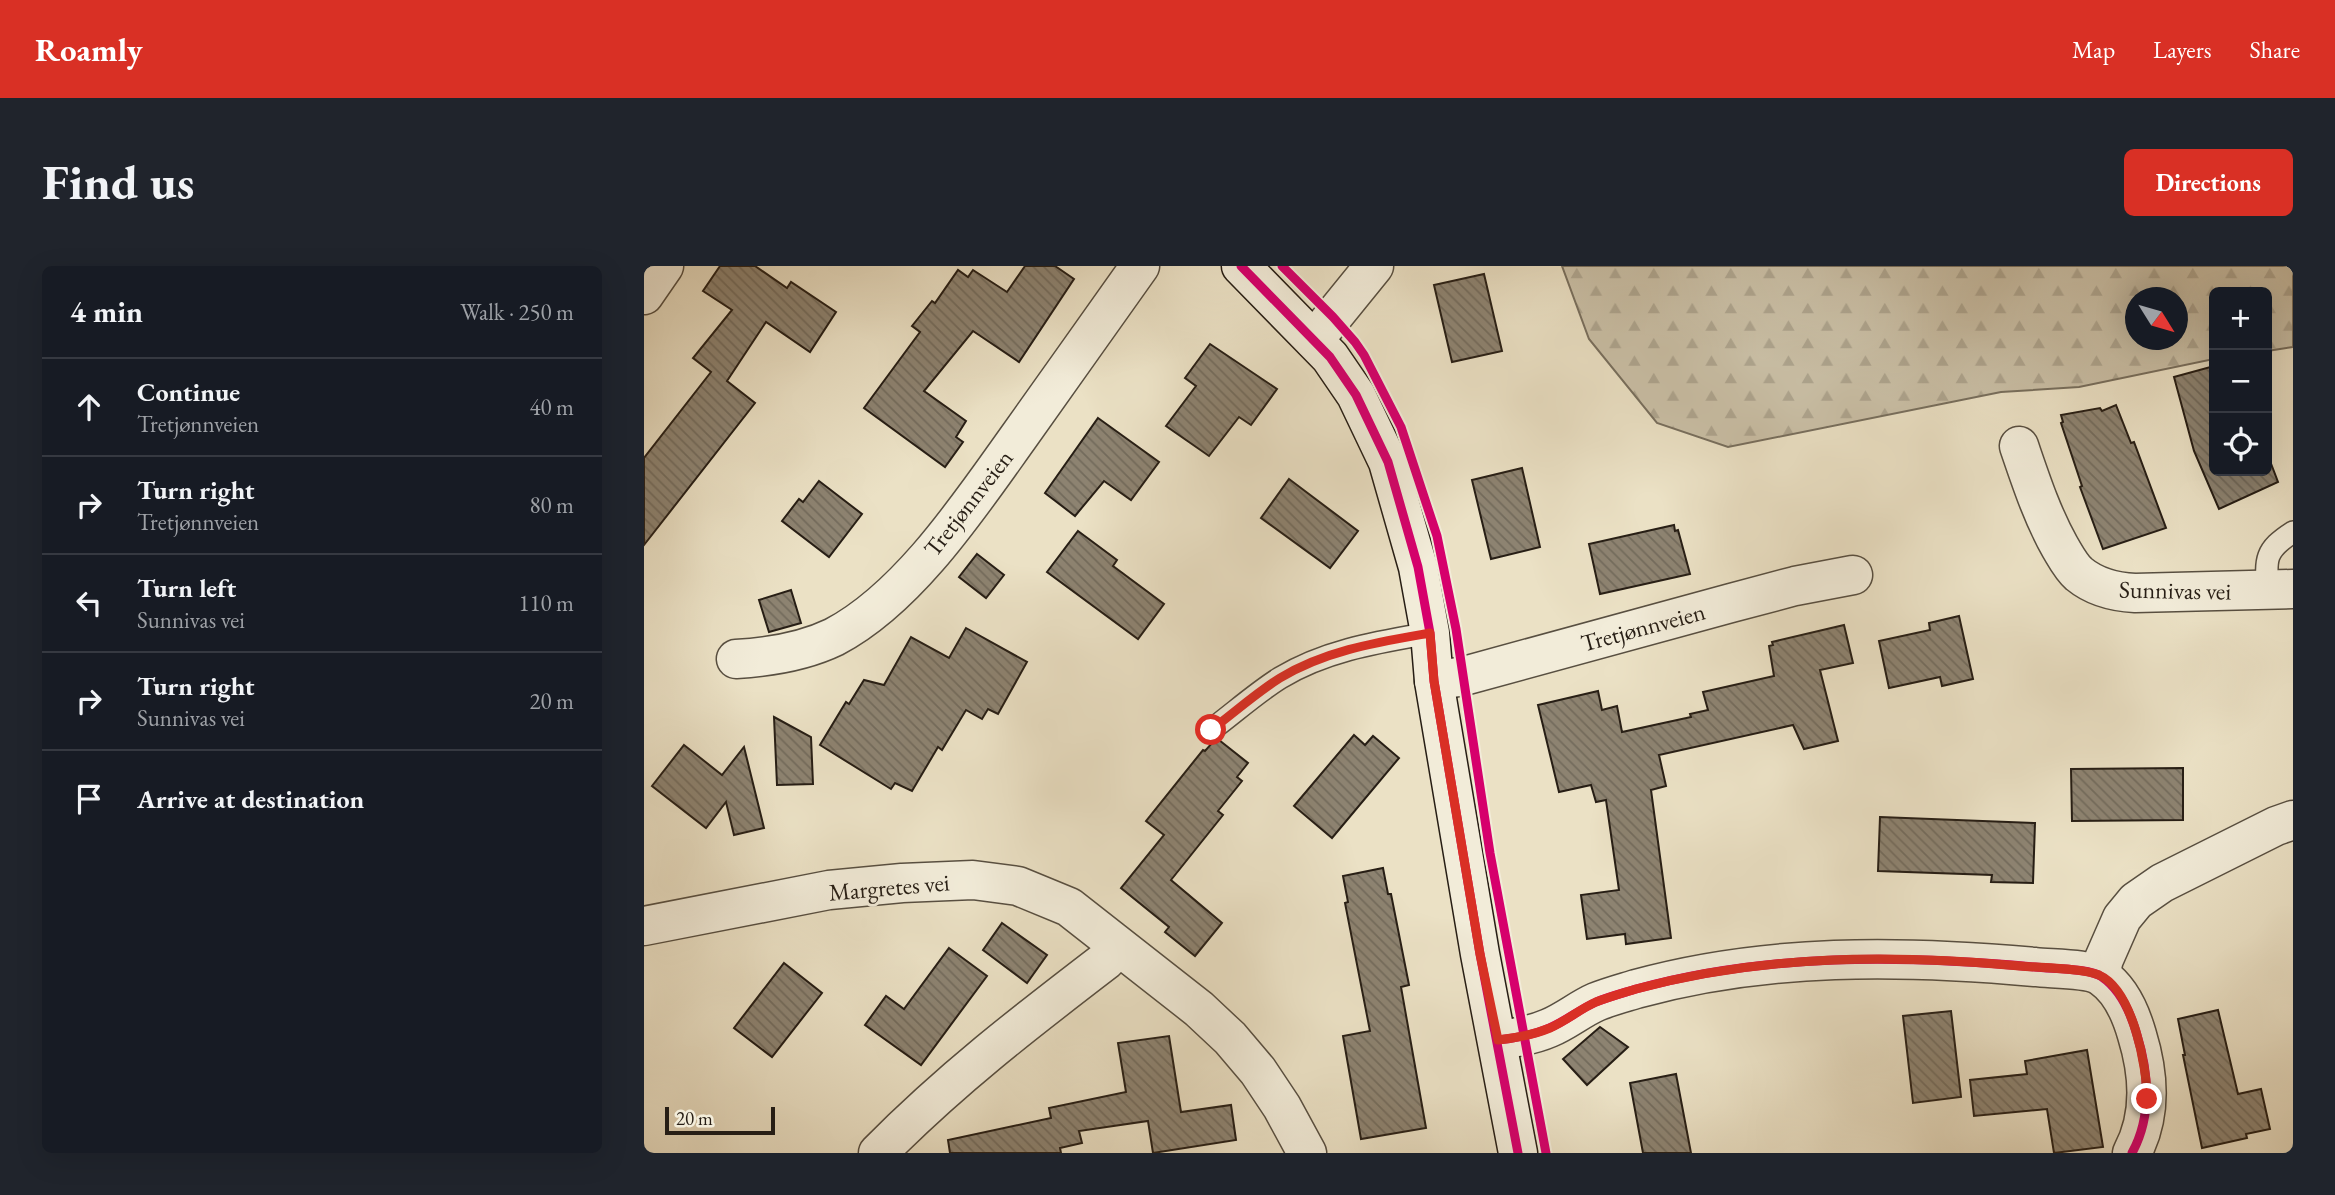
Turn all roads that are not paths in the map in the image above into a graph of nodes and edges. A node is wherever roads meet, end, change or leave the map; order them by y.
1 (664, 266) edge
2 (1140, 266) edge
3 (1241, 266) edge
4 (1374, 266) edge
5 (644, 295) edge
6 (1314, 340) junction
7 (2019, 446) dead end
8 (2293, 532) edge
9 (1853, 575) dead end
10 (2280, 589) edge
11 (1430, 633) junction
12 (736, 659) dead end
13 (1434, 681) junction
14 (1211, 730) dead end
15 (2293, 820) edge
16 (644, 926) edge
17 (1119, 947) junction
18 (2100, 975) junction
19 (1498, 1040) junction
20 (878, 1153) edge
21 (1307, 1153) edge
22 (1518, 1153) edge
23 (2132, 1153) edge

1 - 5 street
2 - 12 street, Tretjønnveien
3 - 6 street
4 - 6 street
6 - 11 street
7 - 10 street, Sunnivas vei
8 - 10 lane
9 - 13 street, Tretjønnveien
11 - 13 street
11 - 14 lane
13 - 19 street
15 - 18 street
16 - 17 street, Margretes vei
17 - 20 street
17 - 21 street, Margretes vei
18 - 19 street
18 - 23 street
19 - 22 street

